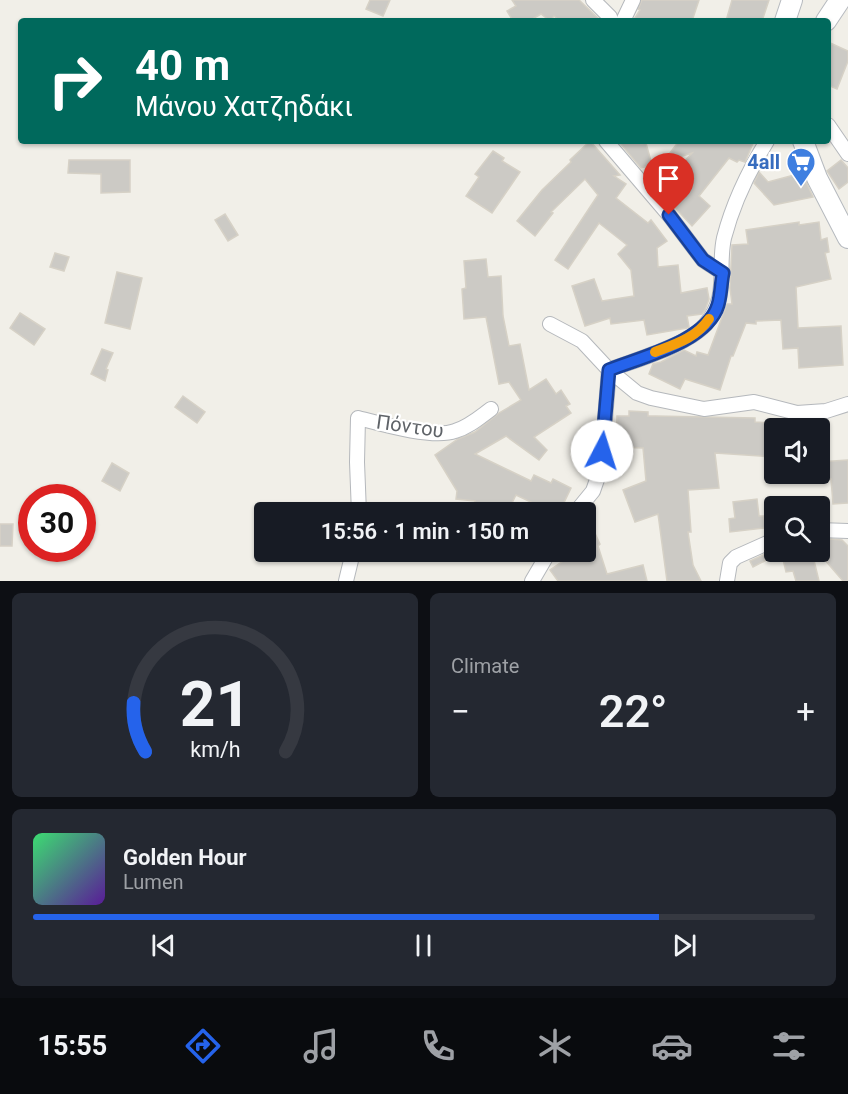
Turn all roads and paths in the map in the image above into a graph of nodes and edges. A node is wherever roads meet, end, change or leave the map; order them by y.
1 (593, 0) edge
2 (633, 0) edge
3 (792, 0) edge
4 (840, 0) edge
5 (608, 18) edge
6 (624, 18) edge
7 (786, 18) edge
8 (828, 18) edge
9 (831, 129) edge
10 (609, 144) edge
11 (765, 144) edge
12 (804, 144) edge
13 (848, 154) edge
14 (848, 238) edge
15 (723, 273) junction
16 (550, 324) dead end
17 (609, 370) junction
18 (848, 404) edge
19 (491, 409) dead end
20 (359, 502) edge
21 (584, 502) edge
22 (830, 530) edge
23 (848, 531) edge
24 (764, 544) edge
25 (351, 562) edge
26 (543, 562) edge
27 (346, 581) edge
28 (532, 581) edge
29 (727, 581) edge

1 - 5 street
2 - 6 street
3 - 7 main road
4 - 8 main road
9 - 13 street
10 - 15 street
11 - 15 street
12 - 14 main road
15 - 17 street
16 - 17 street
17 - 18 street
17 - 21 street
19 - 20 street, Πόντου
22 - 23 street
24 - 29 street
25 - 27 street
26 - 28 street

